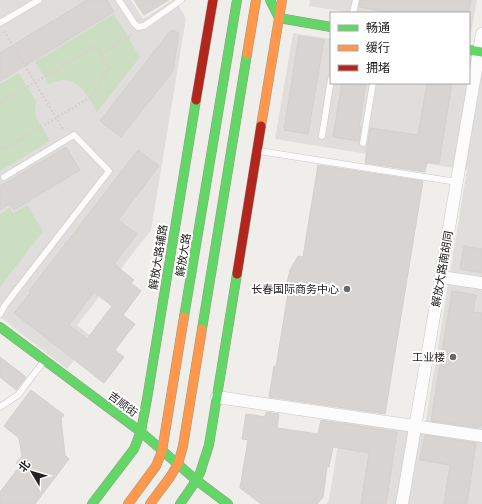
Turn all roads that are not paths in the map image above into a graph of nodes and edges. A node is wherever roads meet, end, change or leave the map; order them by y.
1 (39, 0) edge
2 (119, 0) edge
3 (181, 0) edge
4 (213, 0) edge
5 (237, 0) edge
6 (256, 0) edge
7 (270, 0) edge
8 (282, 0) edge
9 (356, 0) edge
10 (353, 12) edge
11 (278, 18) junction
12 (0, 23) edge
13 (330, 27) edge
14 (482, 34) edge
15 (477, 51) edge
16 (330, 84) edge
17 (373, 84) edge
18 (322, 136) dead end
19 (363, 143) dead end
20 (257, 150) junction
21 (4, 177) dead end
22 (457, 182) junction
23 (441, 277) junction
24 (482, 283) edge
25 (0, 314) edge
26 (0, 327) edge
27 (45, 360) junction
28 (217, 397) junction
29 (0, 408) edge
30 (416, 426) junction
31 (141, 432) junction
32 (482, 436) edge
33 (162, 451) junction
34 (178, 464) junction
35 (196, 480) junction
36 (92, 504) edge
37 (128, 504) edge
38 (150, 504) edge
39 (180, 504) edge
40 (228, 504) edge
41 (402, 504) edge

1 - 12 lane
2 - 3 lane
4 - 31 street, 解放大路辅路
5 - 33 street, 解放大路
6 - 34 street
7 - 11 street
8 - 11 street
9 - 10 lane
11 - 13 street
11 - 20 street
14 - 15 street, 解放大路南胡同
15 - 22 street, 解放大路南胡同
16 - 18 lane
17 - 19 lane
20 - 22 lane
20 - 28 street
21 - 25 lane
22 - 23 street, 解放大路南胡同
23 - 24 street
23 - 30 street, 解放大路南胡同
26 - 27 street, 吉顺街
27 - 29 lane
27 - 31 street, 吉顺街
28 - 30 street
28 - 35 street
30 - 32 street
30 - 41 street, 解放大路南胡同
31 - 33 street, 吉顺街
31 - 36 street, 解放大路辅路
33 - 34 street, 吉顺街
33 - 37 street, 解放大路
34 - 35 street, 吉顺街
34 - 38 street
35 - 39 street
35 - 40 street, 吉顺街

